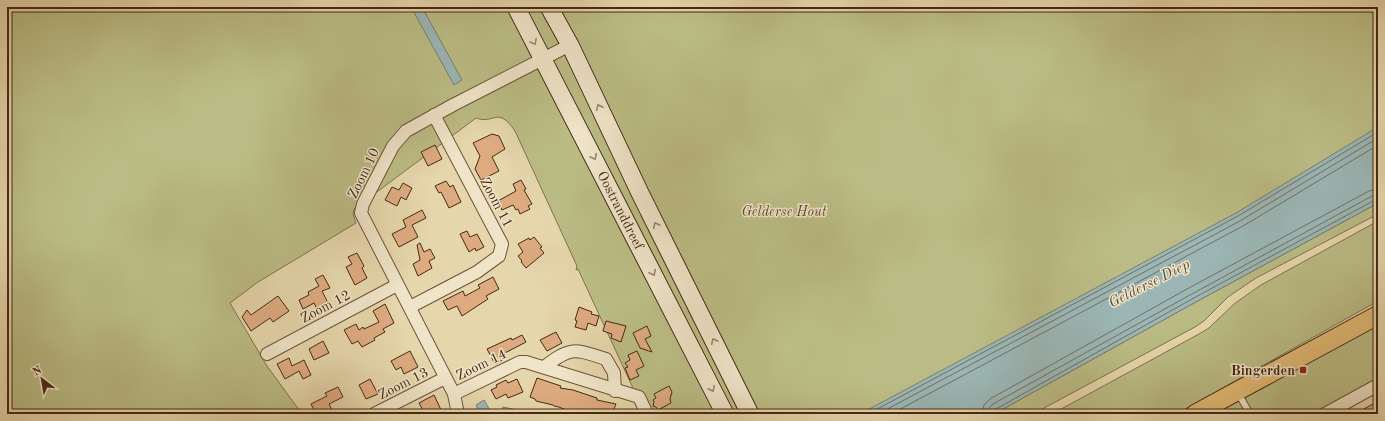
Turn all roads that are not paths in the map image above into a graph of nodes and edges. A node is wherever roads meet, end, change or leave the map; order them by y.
1 (516, 7) edge
2 (548, 7) edge
3 (570, 46) junction
4 (543, 59) junction
5 (434, 115) junction
6 (397, 285) junction
7 (410, 307) junction
8 (1378, 314) edge
9 (267, 354) dead end
10 (544, 367) junction
11 (445, 378) junction
12 (1378, 385) edge
13 (615, 390) junction
14 (1237, 391) junction
15 (454, 394) junction
16 (374, 414) edge
17 (458, 414) edge
18 (648, 414) edge
19 (725, 414) edge
20 (750, 414) edge
21 (1195, 414) edge
22 (1250, 414) edge
23 (1325, 414) edge

1 -> 4 main road, Oostranddreef
2 - 3 main road, Oostranddreef
3 - 4 street, Zoom 10
20 -> 3 main road, Oostranddreef
4 - 5 street, Zoom 10
4 -> 19 main road, Oostranddreef
5 - 6 street, Zoom 10
5 - 7 street, Zoom 11
6 - 7 street, Zoom 10
6 - 9 street, Zoom 12
7 - 11 street, Zoom 10
8 - 14 main road
10 - 13 street, Zoom 14
10 - 13 street
10 - 15 street, Zoom 14
11 - 15 street, Zoom 10
11 - 16 street, Zoom 13
12 - 23 street
13 - 18 street, Zoom 14
14 - 21 main road
14 - 22 lane
15 - 17 street, Zoom 10

